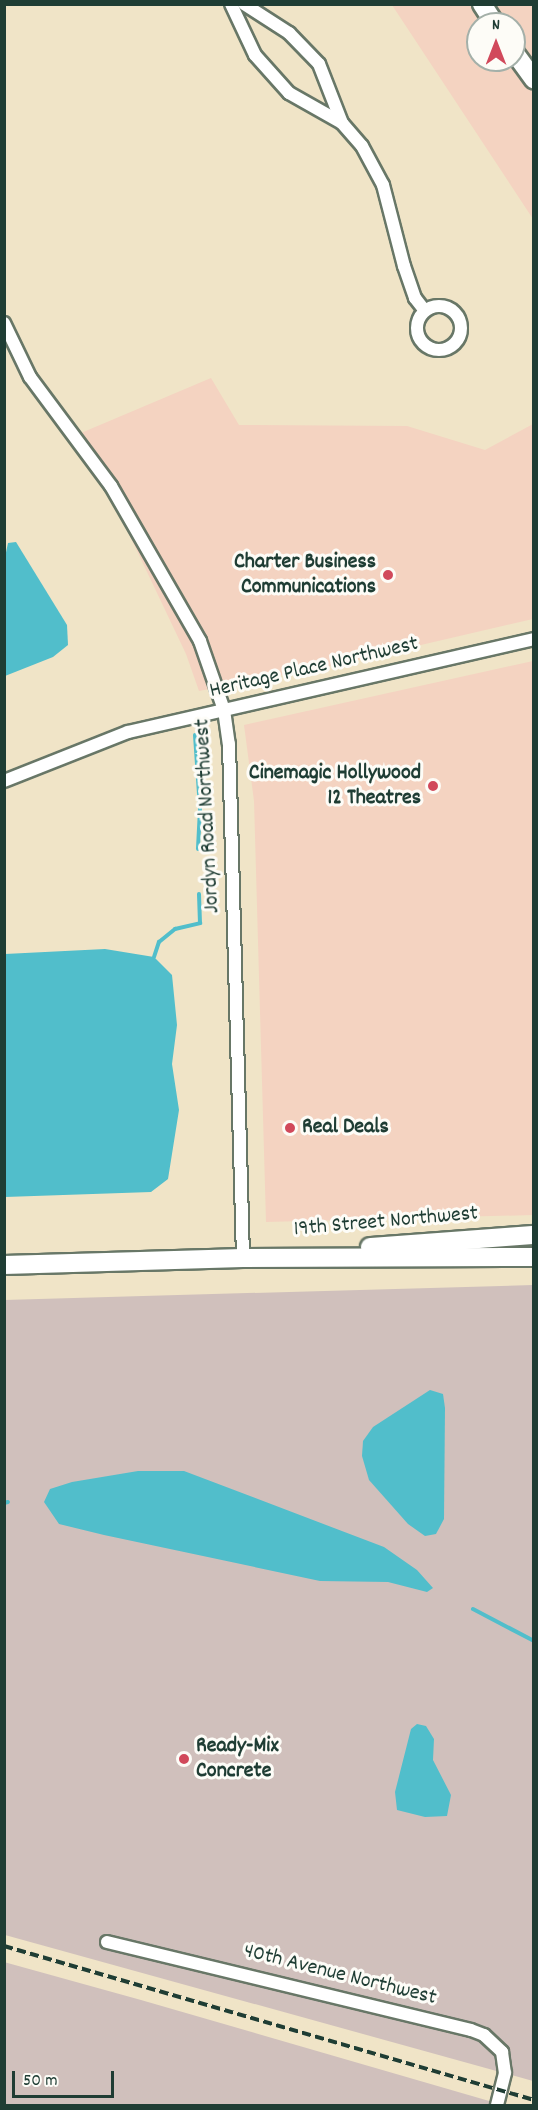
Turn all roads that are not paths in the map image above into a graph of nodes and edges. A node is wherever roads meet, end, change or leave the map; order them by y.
1 (231, 4) edge
2 (244, 4) edge
3 (342, 123) junction
4 (425, 311) dead end
5 (4, 323) edge
6 (534, 639) edge
7 (224, 710) junction
8 (4, 781) edge
9 (534, 1235) edge
10 (534, 1257) edge
11 (243, 1258) junction
12 (4, 1265) edge
13 (107, 1942) dead end
14 (497, 2106) edge

1 - 3 street
2 - 3 street
3 - 4 street
5 - 7 street, Jordyn Road Northwest
6 - 7 street, Heritage Place Northwest
7 - 8 street, Heritage Place Northwest
7 - 11 street, Jordyn Road Northwest
9 - 11 street, 19th Street Northwest
10 - 11 street, 19th Street Northwest
11 - 12 street, 19th Street Northwest
13 - 14 street, 40th Avenue Northwest

